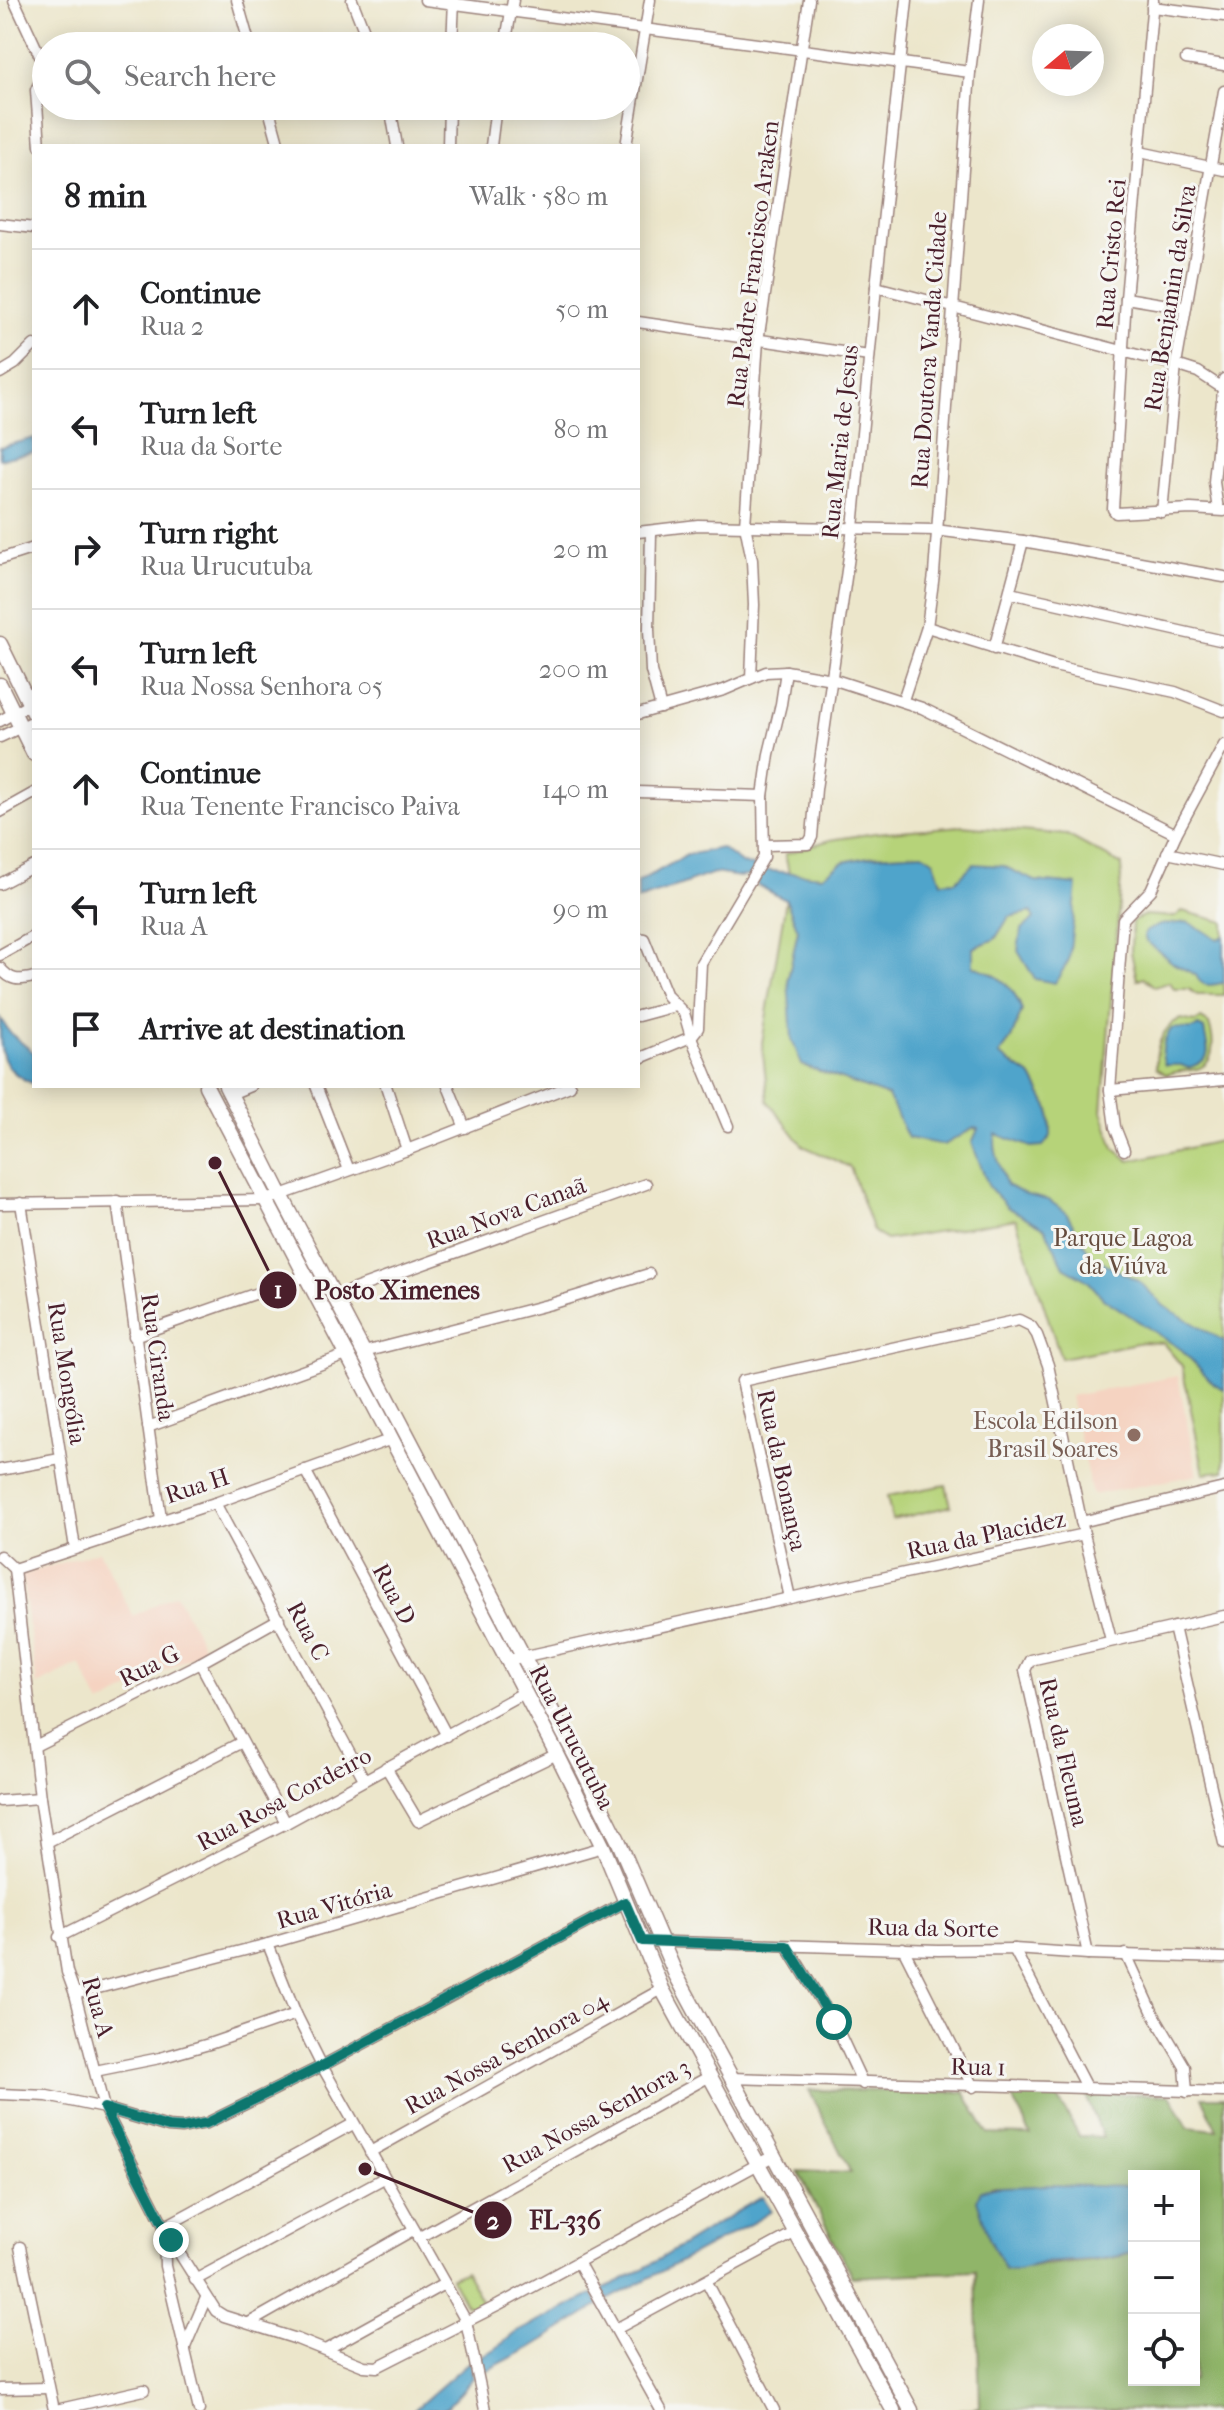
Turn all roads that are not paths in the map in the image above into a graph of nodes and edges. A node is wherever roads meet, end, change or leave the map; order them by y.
1 (14, 0) edge
2 (237, 0) edge
3 (352, 0) edge
4 (425, 0) edge
5 (650, 0) edge
6 (809, 0) edge
7 (907, 0) edge
8 (979, 0) edge
9 (454, 2) edge
10 (1152, 3) edge
11 (512, 5) edge
12 (1185, 5) edge
13 (1224, 16) edge
14 (645, 29) junction
15 (246, 32) edge
16 (365, 32) edge
17 (453, 32) edge
18 (507, 32) edge
19 (32, 38) edge
20 (802, 49) junction
21 (1186, 59) dead end
22 (640, 60) edge
23 (899, 62) junction
24 (1224, 65) edge
25 (970, 72) junction
26 (1224, 91) edge
27 (38, 120) edge
28 (272, 120) edge
29 (392, 120) edge
30 (449, 120) edge
31 (494, 120) edge
32 (630, 120) edge
33 (40, 144) edge
34 (278, 144) edge
35 (397, 144) edge
36 (448, 144) edge
37 (491, 144) edge
38 (626, 144) edge
39 (1140, 152) junction
40 (1211, 168) junction
41 (1224, 170) edge
42 (0, 224) edge
43 (32, 228) edge
44 (876, 287) junction
45 (1126, 298) junction
46 (953, 306) junction
47 (1186, 308) junction
48 (640, 322) edge
49 (758, 341) junction
50 (32, 347) edge
51 (1123, 352) junction
52 (869, 356) junction
53 (1176, 365) junction
54 (0, 373) edge
55 (1223, 386) edge
56 (1221, 510) edge
57 (1162, 512) junction
58 (745, 525) junction
59 (853, 528) junction
60 (935, 530) junction
61 (640, 532) edge
62 (651, 532) junction
63 (1023, 541) junction
64 (32, 549) edge
65 (0, 559) edge
66 (1224, 577) edge
67 (1010, 593) junction
68 (927, 627) junction
69 (1224, 641) edge
70 (0, 644) edge
71 (994, 649) junction
72 (786, 671) junction
73 (751, 678) junction
74 (832, 679) junction
75 (0, 685) edge
76 (903, 700) junction
77 (32, 708) edge
78 (661, 708) junction
79 (1224, 711) edge
80 (640, 713) edge
81 (11, 721) edge
82 (32, 721) edge
83 (0, 737) edge
84 (1224, 745) edge
85 (32, 751) edge
86 (640, 792) edge
87 (32, 794) edge
88 (763, 796) junction
89 (0, 812) edge
90 (1176, 834) junction
91 (766, 845) junction
92 (1167, 853) junction
93 (1224, 865) edge
94 (32, 867) edge
95 (0, 884) edge
96 (32, 937) edge
97 (640, 938) edge
98 (0, 955) edge
99 (0, 968) edge
100 (32, 977) edge
101 (675, 1006) junction
102 (640, 1015) edge
103 (691, 1037) junction
104 (640, 1058) edge
105 (1224, 1080) edge
106 (207, 1088) edge
107 (317, 1088) edge
108 (387, 1088) edge
109 (449, 1088) edge
110 (565, 1088) edge
111 (228, 1090) edge
112 (1110, 1090) junction
113 (728, 1126) dead end
114 (465, 1128) junction
115 (407, 1150) junction
116 (1124, 1150) dead end
117 (349, 1170) junction
118 (646, 1184) dead end
119 (274, 1197) junction
120 (117, 1201) junction
121 (21, 1203) junction
122 (0, 1204) edge
123 (649, 1274) dead end
124 (306, 1276) junction
125 (335, 1296) junction
126 (134, 1336) junction
127 (364, 1352) junction
128 (349, 1354) junction
129 (148, 1427) junction
130 (392, 1439) junction
131 (60, 1459) junction
132 (0, 1470) edge
133 (305, 1470) junction
134 (1224, 1488) edge
135 (430, 1496) junction
136 (215, 1503) junction
137 (161, 1519) junction
138 (444, 1522) junction
139 (1081, 1522) junction
140 (1084, 1534) junction
141 (75, 1548) junction
142 (0, 1556) edge
143 (14, 1569) junction
144 (790, 1598) junction
145 (1224, 1616) edge
146 (279, 1619) junction
147 (1174, 1627) junction
148 (1111, 1640) junction
149 (525, 1656) junction
150 (508, 1660) junction
151 (200, 1663) junction
152 (525, 1692) junction
153 (447, 1736) junction
154 (242, 1742) junction
155 (35, 1746) junction
156 (557, 1754) junction
157 (386, 1767) junction
158 (364, 1779) junction
159 (40, 1798) junction
160 (0, 1801) edge
161 (286, 1823) junction
162 (47, 1842) junction
163 (1224, 1843) edge
164 (603, 1847) junction
165 (625, 1902) junction
166 (59, 1937) junction
167 (642, 1941) junction
168 (660, 1941) junction
169 (268, 1944) junction
170 (787, 1946) junction
171 (903, 1948) junction
172 (1014, 1949) junction
173 (1088, 1954) junction
174 (1126, 1954) junction
175 (1224, 1958) edge
176 (662, 1989) junction
177 (75, 1994) junction
178 (296, 2014) junction
179 (322, 2066) junction
180 (95, 2071) junction
181 (710, 2076) junction
182 (730, 2078) junction
183 (863, 2084) junction
184 (973, 2087) junction
185 (1087, 2089) junction
186 (1187, 2092) junction
187 (1224, 2092) edge
188 (0, 2094) edge
189 (104, 2108) junction
190 (353, 2124) junction
191 (370, 2152) junction
192 (773, 2156) junction
193 (757, 2165) junction
194 (384, 2178) junction
195 (164, 2227) junction
196 (794, 2233) junction
197 (415, 2234) junction
198 (20, 2247) dead end
199 (578, 2262) junction
200 (195, 2280) junction
201 (707, 2282) junction
202 (444, 2284) junction
203 (206, 2298) junction
204 (466, 2321) junction
205 (249, 2323) junction
206 (616, 2329) junction
207 (184, 2349) junction
208 (327, 2349) junction
209 (48, 2388) junction
210 (0, 2389) edge
211 (144, 2390) dead end
212 (55, 2410) edge
213 (199, 2410) edge
214 (485, 2410) edge
215 (661, 2410) edge
216 (774, 2410) edge
217 (893, 2410) edge
218 (911, 2410) edge

1 - 19 street
2 - 15 street
3 - 16 street
4 - 9 street
5 - 14 street
6 - 20 street, Rua Padre Francisco Araken
7 - 23 street, Rua Maria de Jesus
8 - 25 street, Rua Doutora Vanda Cidade
9 - 11 street
9 - 17 street
10 - 12 street
10 - 39 street, Rua Cristo Rei
11 - 14 street
11 - 18 street
12 - 13 street
14 - 20 street
14 - 22 street
20 - 23 street
20 - 49 street, Rua Padre Francisco Araken
21 - 24 street
23 - 25 street
23 - 44 street, Rua Maria de Jesus
25 - 46 street, Rua Doutora Vanda Cidade
26 - 40 street, Rua Benjamin da Silva
27 - 33 street
28 - 34 street
29 - 35 street
30 - 36 street
31 - 37 street
32 - 38 street
39 - 40 street
39 - 45 street, Rua Cristo Rei
40 - 41 street
40 - 47 street, Rua Benjamin da Silva
42 - 43 street
44 - 46 street
44 - 52 street, Rua Maria de Jesus
45 - 47 street
45 - 51 street, Rua Cristo Rei
46 - 51 street
46 - 60 street, Rua Doutora Vanda Cidade
47 - 53 street, Rua Benjamin da Silva
48 - 49 street
49 - 52 street
49 - 58 street, Rua Padre Francisco Araken
50 - 54 street
51 - 53 street
51 - 57 street, Rua Cristo Rei
52 - 59 street, Rua Maria de Jesus
53 - 55 street
53 - 57 street, Rua Benjamin da Silva
55 - 56 street
56 - 57 street
58 - 59 street
58 - 62 street
58 - 73 street, Rua Padre Francisco Araken
59 - 60 street
59 - 74 street, Rua Maria de Jesus
60 - 63 street
60 - 68 street, Rua Doutora Vanda Cidade
61 - 62 street
62 - 78 street
63 - 66 street
63 - 67 street
64 - 65 street
67 - 69 street
67 - 71 street
68 - 71 street
68 - 76 street, Rua Doutora Vanda Cidade
70 - 77 street
71 - 79 street
72 - 73 street
72 - 74 street
72 - 88 street
73 - 78 street
74 - 76 street
74 - 91 street, Rua Maria de Jesus
75 - 81 street
76 - 90 street
77 - 81 street
78 - 80 street
81 - 82 street
81 - 83 street
81 - 85 street
84 - 90 street
86 - 88 street
87 - 89 street
88 - 91 street
90 - 92 street
91 - 103 street
92 - 93 street
92 - 112 street
94 - 95 street
96 - 98 street
97 - 101 street
99 - 100 street
101 - 102 street
101 - 103 street
103 - 104 street
103 - 113 street
105 - 112 street
106 - 119 street, Rua Urucutuba
107 - 117 street
108 - 115 street
109 - 114 street
110 - 114 street
111 - 119 street, Rua Urucutuba
112 - 116 street
114 - 115 street
115 - 117 street
117 - 119 street
118 - 125 street, Rua Nova Canaã
119 - 120 street
119 - 124 street, Rua Urucutuba
119 - 125 street, Rua Urucutuba
120 - 121 street
120 - 126 street, Rua Ciranda
121 - 122 street
121 - 131 street, Rua Mongólia
123 - 127 street
124 - 126 street
124 - 128 street, Rua Urucutuba
125 - 127 street, Rua Urucutuba
126 - 129 street, Rua Ciranda
127 - 135 street, Rua Urucutuba
128 - 129 street
128 - 130 street, Rua Urucutuba
129 - 137 street, Rua Ciranda
130 - 133 street, Rua H
130 - 135 street, Rua Urucutuba
131 - 132 street
131 - 141 street, Rua Mongólia
133 - 136 street, Rua H
133 - 153 street, Rua D
134 - 139 street
135 - 138 street, Rua Urucutuba
136 - 137 street, Rua H
136 - 146 street, Rua C
137 - 141 street, Rua H
138 - 149 street, Rua Urucutuba
138 - 150 street, Rua Urucutuba
139 - 140 street, Rua da Bonança
139 - 144 street, Rua da Bonança
140 - 144 street, Rua da Placidez
140 - 148 street, Rua da Placidez
141 - 143 street, Rua H
142 - 143 street
143 - 155 street, Rua A
144 - 149 street
145 - 147 street, Rua da Fleuma
146 - 151 street, Rua G
146 - 158 street, Rua C
147 - 148 street, Rua da Fleuma
147 - 163 street
148 - 173 street, Rua da Fleuma
149 - 150 street
149 - 168 street, Rua Urucutuba
150 - 152 street, Rua Urucutuba
151 - 154 street
151 - 155 street, Rua G
152 - 153 street, Rua Rosa Cordeiro
152 - 156 street, Rua Urucutuba
153 - 157 street, Rua Rosa Cordeiro
154 - 161 street
154 - 162 street
155 - 159 street, Rua A
156 - 157 street
156 - 164 street, Rua Urucutuba
157 - 158 street, Rua Rosa Cordeiro
158 - 161 street, Rua Rosa Cordeiro
159 - 160 street
159 - 162 street, Rua A
161 - 166 street, Rua Rosa Cordeiro
162 - 166 street, Rua A
164 - 165 street, Rua Urucutuba
164 - 169 street, Rua Vitória
165 - 167 street, Rua Urucutuba
165 - 179 street
166 - 177 street, Rua A
167 - 168 street, Rua da Sorte
167 - 176 street, Rua Urucutuba
168 - 170 street, Rua da Sorte
168 - 182 street, Rua Urucutuba
169 - 177 street, Rua Vitória
169 - 178 street
170 - 171 street, Rua da Sorte
170 - 183 street
171 - 172 street, Rua da Sorte
171 - 184 street
172 - 173 street, Rua da Sorte
172 - 185 street
173 - 174 street, Rua da Sorte
174 - 175 street, Rua da Sorte
174 - 186 street
176 - 181 street, Rua Urucutuba
176 - 191 street, Rua Nossa Senhora 04
177 - 180 street, Rua A
178 - 179 street
178 - 180 street
179 - 189 street
179 - 190 street
180 - 189 street, Rua A
181 - 193 street, Rua Urucutuba
181 - 197 street, Rua Nossa Senhora 3
182 - 183 street, Rua 1
182 - 192 street, Rua Urucutuba
183 - 184 street, Rua 1
184 - 185 street, Rua 1
185 - 186 street, Rua 1
186 - 187 street, Rua 1
188 - 189 street
189 - 195 street, Rua A
190 - 191 street
190 - 195 street
191 - 194 street
192 - 193 street
192 - 218 street, Rua Urucutuba
193 - 196 street, Rua Urucutuba
193 - 199 street
194 - 197 street
194 - 200 street
195 - 200 street, Rua A
195 - 207 street
196 - 201 street
196 - 217 street, Rua Urucutuba
197 - 202 street
197 - 205 street, Rua Nossa Senhora 3
198 - 209 street
199 - 204 street
199 - 206 street
200 - 203 street, Rua A
201 - 206 street
201 - 216 street
202 - 204 street
202 - 208 street
203 - 205 street, Rua A
203 - 207 street
204 - 208 street, Rua A
204 - 214 street
205 - 208 street, Rua A
206 - 215 street
207 - 213 street
209 - 210 street
209 - 212 street
211 - 212 street

